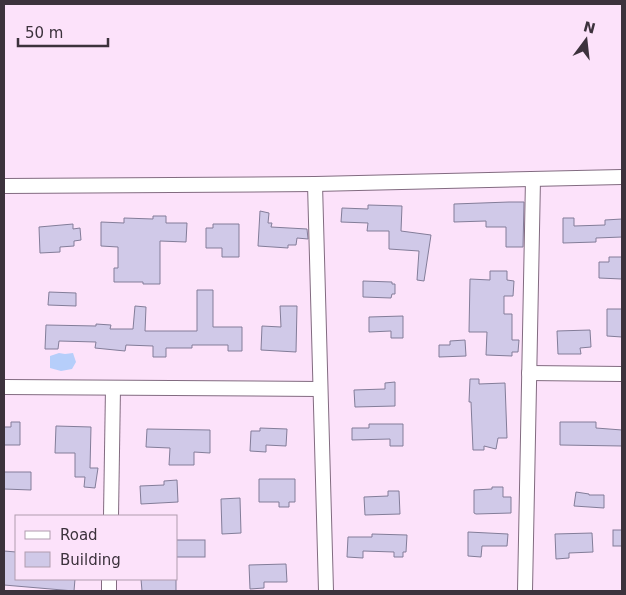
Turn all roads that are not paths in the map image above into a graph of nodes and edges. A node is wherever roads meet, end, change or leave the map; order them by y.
1 (622, 177) edge
2 (533, 179) junction
3 (315, 184) junction
4 (4, 186) edge
5 (529, 373) junction
6 (622, 374) edge
7 (4, 387) edge
8 (113, 388) junction
9 (320, 388) junction
10 (111, 515) edge
11 (326, 591) edge
12 (525, 591) edge

1 - 2 street
2 - 3 street
2 - 5 street
3 - 4 street
3 - 9 street
5 - 6 street
5 - 12 street
7 - 8 street
8 - 9 street
8 - 10 street
9 - 11 street

